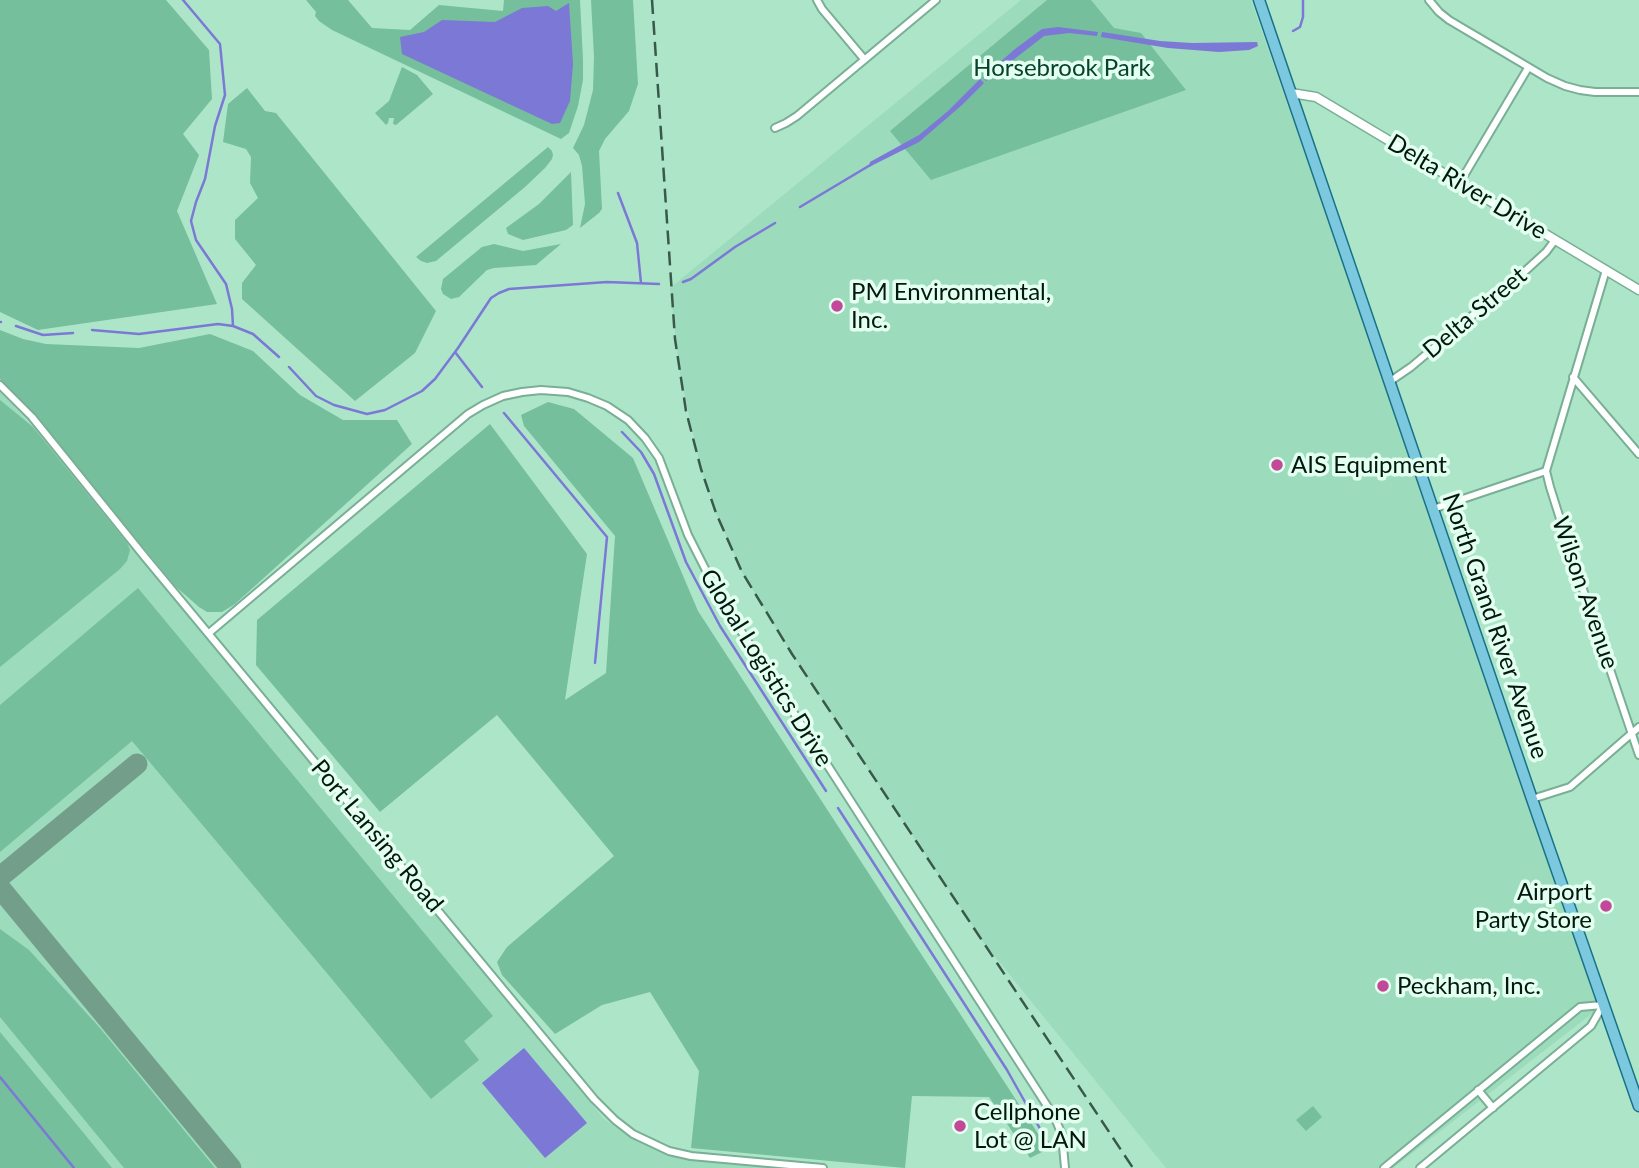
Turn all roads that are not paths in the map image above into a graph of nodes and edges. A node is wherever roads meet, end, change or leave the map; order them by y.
1 (817, 0) edge
2 (936, 0) edge
3 (1259, 0) edge
4 (1429, 0) edge
5 (864, 59) junction
6 (1528, 68) junction
7 (1639, 92) edge
8 (1291, 93) junction
9 (775, 128) dead end
10 (1460, 184) junction
11 (1555, 240) junction
12 (1606, 270) junction
13 (1639, 290) edge
14 (1573, 377) junction
15 (1390, 382) junction
16 (0, 385) edge
17 (1639, 454) edge
18 (1546, 471) junction
19 (1433, 509) junction
20 (209, 633) junction
21 (1639, 727) edge
22 (1632, 733) junction
23 (1639, 755) edge
24 (1532, 799) junction
25 (1603, 1005) junction
26 (1478, 1090) junction
27 (1639, 1106) edge
28 (1493, 1108) junction
29 (1389, 1166) edge
30 (822, 1168) edge
31 (1065, 1168) edge
32 (1420, 1168) edge

1 - 5 street
2 - 5 street
3 - 8 main road, North Grand River Avenue
4 - 6 street
5 - 9 street
6 - 7 street
6 - 10 street
8 - 10 street, Delta River Drive
8 - 15 main road, North Grand River Avenue
10 - 11 street, Delta River Drive
11 - 12 street, Delta River Drive
11 - 15 street, Delta Street
12 - 13 street, Delta River Drive
12 - 14 street
14 - 17 street
14 - 18 street
15 - 19 main road, North Grand River Avenue
16 - 20 street, Port Lansing Road
18 - 19 street
18 - 22 street, Wilson Avenue
19 - 24 main road, North Grand River Avenue
20 - 30 street, Port Lansing Road
20 - 31 street, Global Logistics Drive
21 - 22 street
22 - 23 street, Wilson Avenue
22 - 24 street
24 - 25 main road, North Grand River Avenue
25 - 26 street
25 - 27 main road, North Grand River Avenue
25 - 28 street
26 - 28 street
26 - 29 street
28 - 32 street

